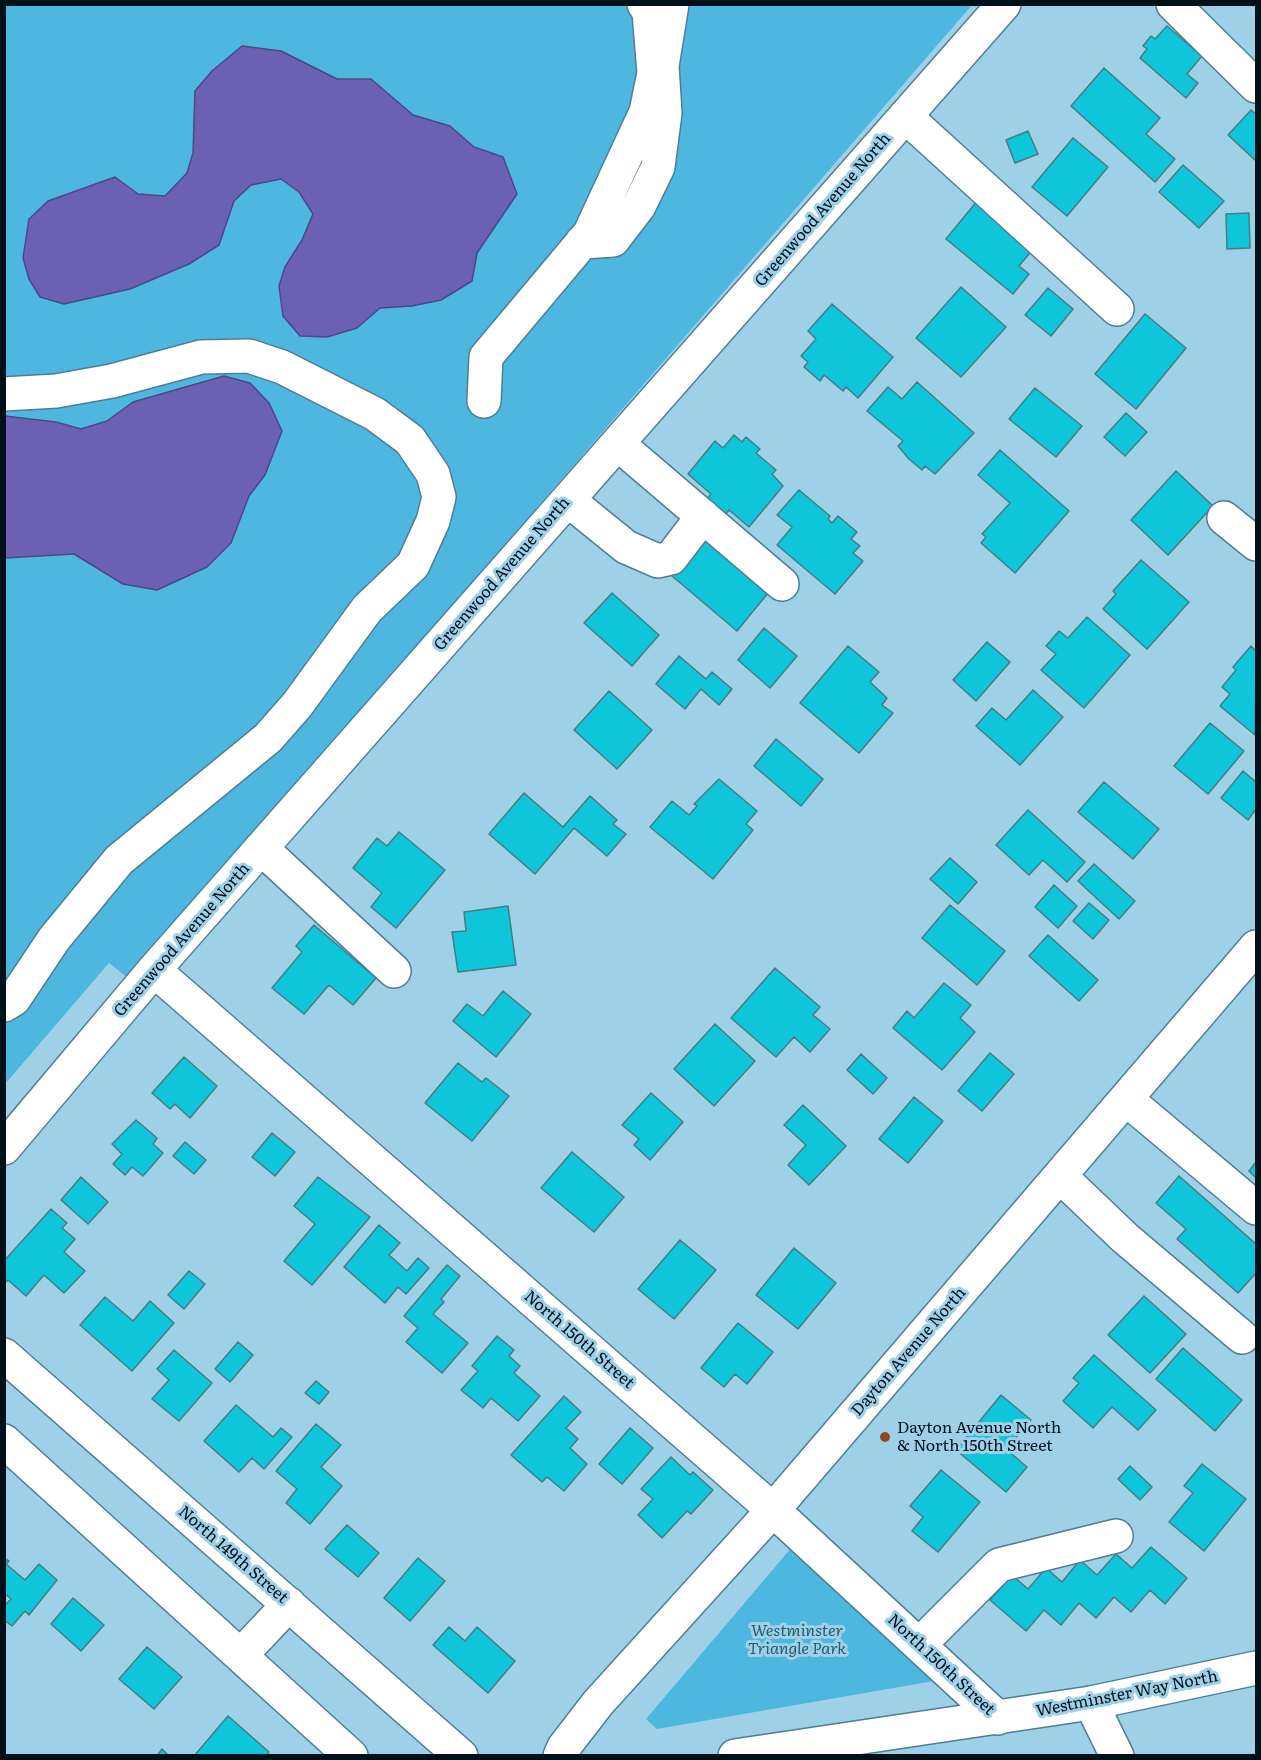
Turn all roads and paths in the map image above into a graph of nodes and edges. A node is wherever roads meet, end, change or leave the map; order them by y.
1 (644, 4) edge
2 (672, 4) edge
3 (1004, 4) edge
4 (1173, 4) edge
5 (1257, 86) edge
6 (905, 116) junction
7 (582, 242) junction
8 (1116, 309) dead end
9 (4, 394) edge
10 (484, 401) dead end
11 (618, 444) junction
12 (568, 500) junction
13 (703, 516) junction
14 (1224, 518) dead end
15 (1257, 544) edge
16 (782, 584) dead end
17 (261, 848) junction
18 (1257, 947) edge
19 (154, 970) junction
20 (394, 971) dead end
21 (4, 1005) edge
22 (1126, 1099) junction
23 (4, 1148) edge
24 (1060, 1176) junction
25 (1257, 1208) edge
26 (1242, 1337) dead end
27 (4, 1355) edge
28 (4, 1441) edge
29 (773, 1510) junction
30 (1116, 1536) dead end
31 (289, 1604) junction
32 (919, 1645) junction
33 (241, 1655) junction
34 (1257, 1668) edge
35 (1091, 1703) junction
36 (998, 1718) junction
37 (351, 1755) edge
38 (461, 1755) edge
39 (560, 1755) edge
40 (735, 1755) edge
41 (863, 1755) edge
42 (1117, 1755) edge

1 - 7 street
2 - 7 street
3 - 6 street, Greenwood Avenue North
4 - 5 street
6 - 8 street
6 - 11 street, Greenwood Avenue North
7 - 10 street
9 - 21 street
11 - 12 street, Greenwood Avenue North
11 - 13 street
12 - 13 street
12 - 17 street, Greenwood Avenue North
13 - 16 street
14 - 15 street
17 - 19 street, Greenwood Avenue North
17 - 20 street
18 - 22 street, Dayton Avenue North
19 - 23 street, Greenwood Avenue North
19 - 29 street, North 150th Street
22 - 24 street, Dayton Avenue North
22 - 25 street
24 - 26 street
24 - 29 street, Dayton Avenue North
27 - 31 street, North 149th Street
28 - 33 street
29 - 32 street, North 150th Street
29 - 39 street, Dayton Avenue North
30 - 32 street
31 - 33 street
31 - 38 street, North 149th Street
32 - 36 street, North 150th Street
33 - 37 street
34 - 35 street, Westminster Way North
35 - 36 street, Westminster Way North
35 - 42 street
36 - 40 street, Westminster Way North
36 - 41 street, Westminster Way North

